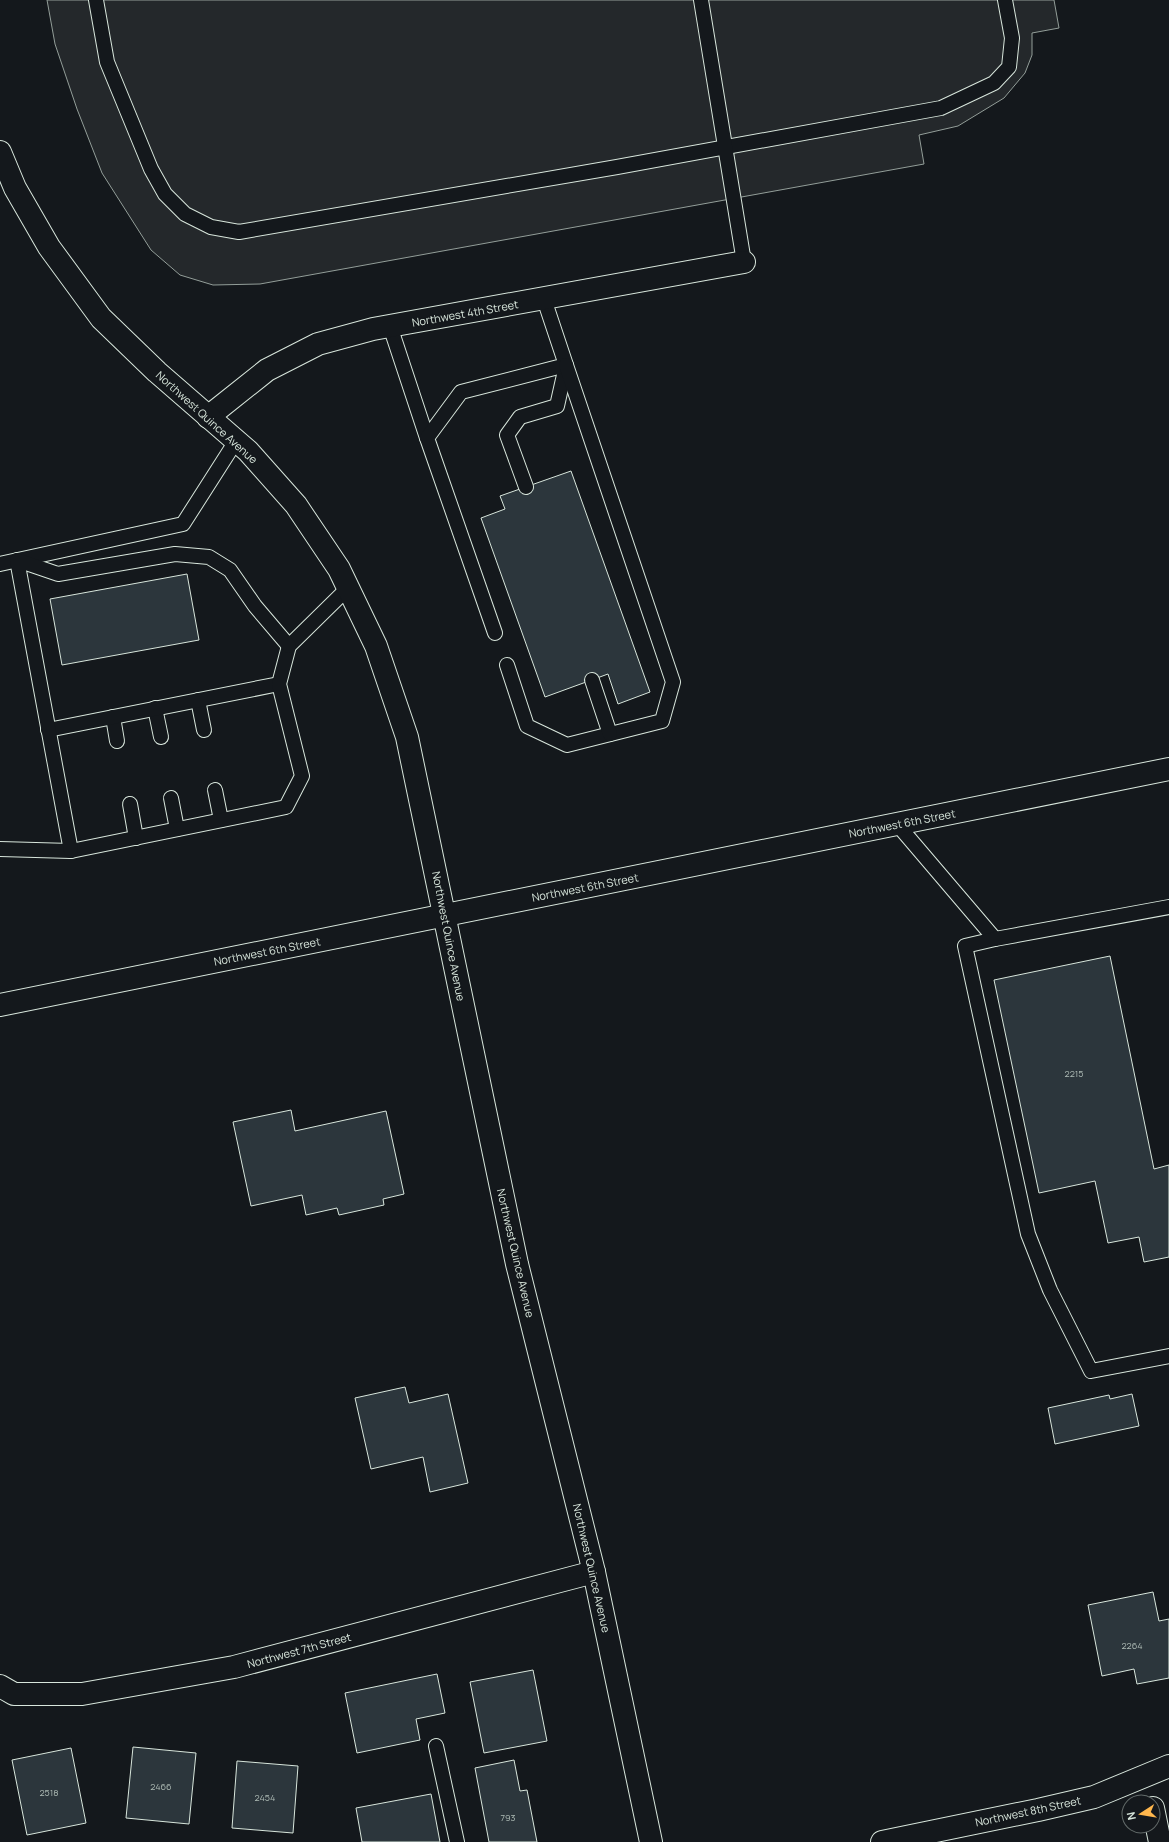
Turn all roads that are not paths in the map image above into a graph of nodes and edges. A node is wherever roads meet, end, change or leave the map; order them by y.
1 (96, 0) edge
2 (701, 0) edge
3 (1005, 0) edge
4 (726, 148) junction
5 (0, 152) edge
6 (744, 262) joint
7 (544, 299) junction
8 (390, 326) junction
9 (566, 365) junction
10 (208, 417) junction
11 (427, 438) junction
12 (236, 441) junction
13 (526, 487) dead end
14 (17, 560) junction
15 (0, 564) edge
16 (348, 588) junction
17 (495, 633) dead end
18 (290, 646) junction
19 (507, 665) dead end
20 (592, 680) dead end
21 (279, 684) junction
22 (198, 700) junction
23 (156, 708) junction
24 (113, 717) junction
25 (48, 730) junction
26 (204, 730) dead end
27 (610, 734) junction
28 (161, 737) dead end
29 (117, 741) dead end
30 (1169, 769) edge
31 (215, 790) dead end
32 (171, 798) dead end
33 (130, 804) dead end
34 (221, 820) junction
35 (897, 824) junction
36 (177, 830) junction
37 (136, 838) junction
38 (0, 849) edge
39 (70, 851) junction
40 (1169, 907) edge
41 (444, 916) junction
42 (995, 939) junction
43 (0, 1005) edge
44 (1169, 1356) edge
45 (594, 1572) junction
46 (0, 1686) edge
47 (436, 1746) dead end
48 (1169, 1766) edge
49 (1146, 1776) junction
50 (1150, 1794) edge
51 (896, 1840) edge
52 (457, 1842) edge
53 (651, 1842) edge

1 - 4 lane
2 - 4 lane
3 - 4 lane
4 - 6 lane
5 - 10 street, Northwest Quince Avenue
6 - 7 street, Northwest 4th Street
7 - 8 street, Northwest 4th Street
7 - 9 lane
8 - 10 street, Northwest 4th Street
8 - 11 lane
9 - 11 lane
9 - 13 lane
9 - 27 lane
10 - 12 street, Northwest Quince Avenue
11 - 17 lane
12 - 14 lane
12 - 16 street, Northwest Quince Avenue
14 - 15 lane
14 - 18 lane
14 - 25 lane
16 - 18 lane
16 - 41 street, Northwest Quince Avenue
18 - 21 lane
19 - 27 lane
20 - 27 lane
21 - 22 lane
21 - 34 lane
22 - 23 lane
22 - 26 lane
23 - 24 lane
23 - 28 lane
24 - 25 lane
24 - 29 lane
25 - 39 lane
30 - 35 street, Northwest 6th Street
31 - 34 lane
32 - 36 lane
33 - 37 lane
34 - 36 lane
35 - 41 street, Northwest 6th Street
35 - 42 lane
36 - 37 lane
37 - 39 lane
38 - 39 lane
40 - 42 lane
41 - 43 street, Northwest 6th Street
41 - 45 street, Northwest Quince Avenue
42 - 44 lane
45 - 46 street, Northwest 7th Street
45 - 53 street, Northwest Quince Avenue
47 - 52 lane
48 - 49 street, Northwest 8th Street
49 - 50 street
49 - 51 street, Northwest 8th Street

